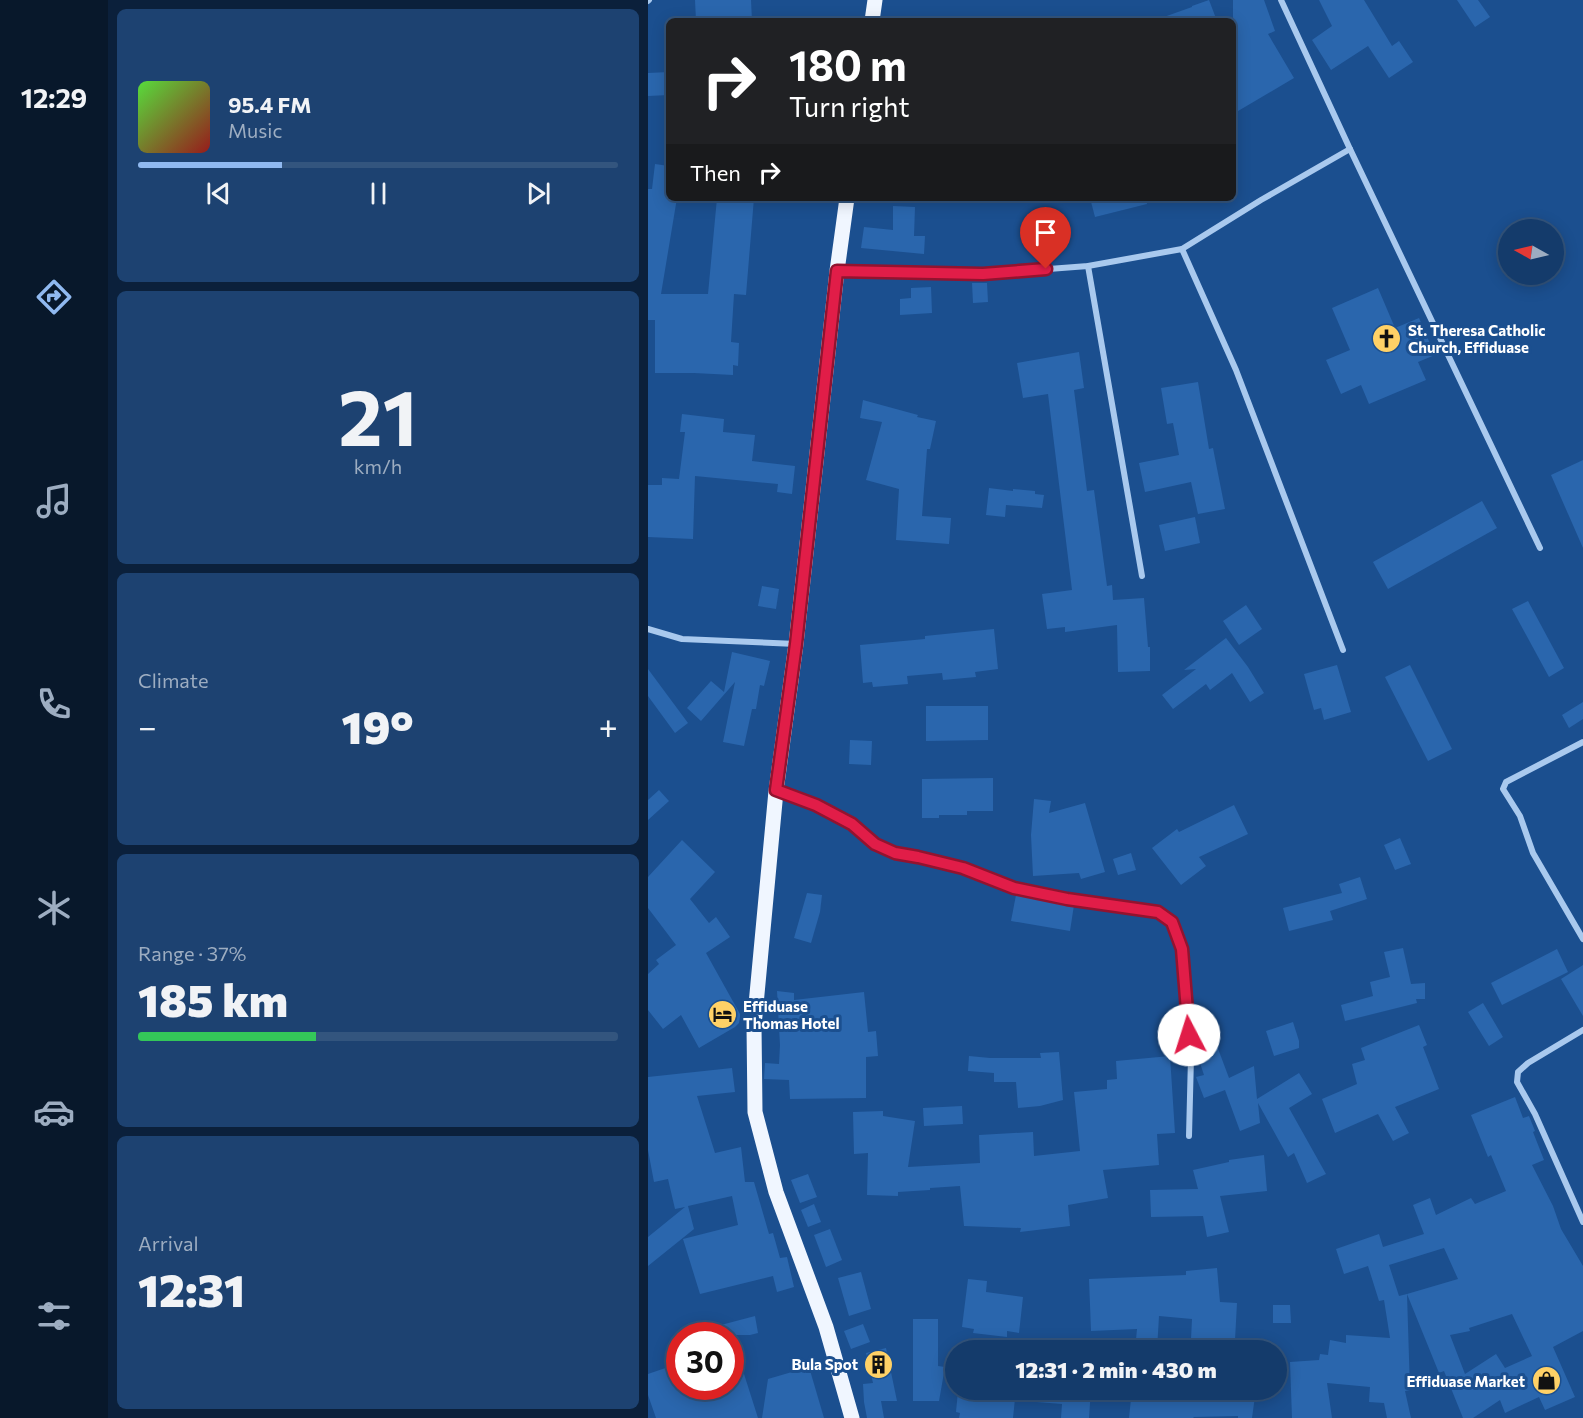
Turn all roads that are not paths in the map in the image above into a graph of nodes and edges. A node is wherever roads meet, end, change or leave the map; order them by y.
1 (875, 0) edge
2 (1281, 0) edge
3 (872, 18) edge
4 (1350, 149) junction
5 (847, 201) edge
6 (1182, 249) junction
7 (1088, 266) junction
8 (837, 271) junction
9 (1540, 548) dead end
10 (1142, 576) dead end
11 (648, 629) edge
12 (796, 644) junction
13 (1343, 650) dead end
14 (1583, 742) edge
15 (776, 790) junction
16 (1583, 939) edge
17 (1583, 1030) edge
18 (1189, 1136) dead end
19 (1583, 1222) edge
20 (852, 1418) edge

1 - 3 main road
2 - 4 street
4 - 6 street
4 - 9 street
5 - 8 main road
6 - 7 street
6 - 13 street
7 - 8 street
7 - 10 street
8 - 12 main road
11 - 12 street
12 - 15 main road
14 - 16 street
15 - 18 street
15 - 20 main road
17 - 19 street

